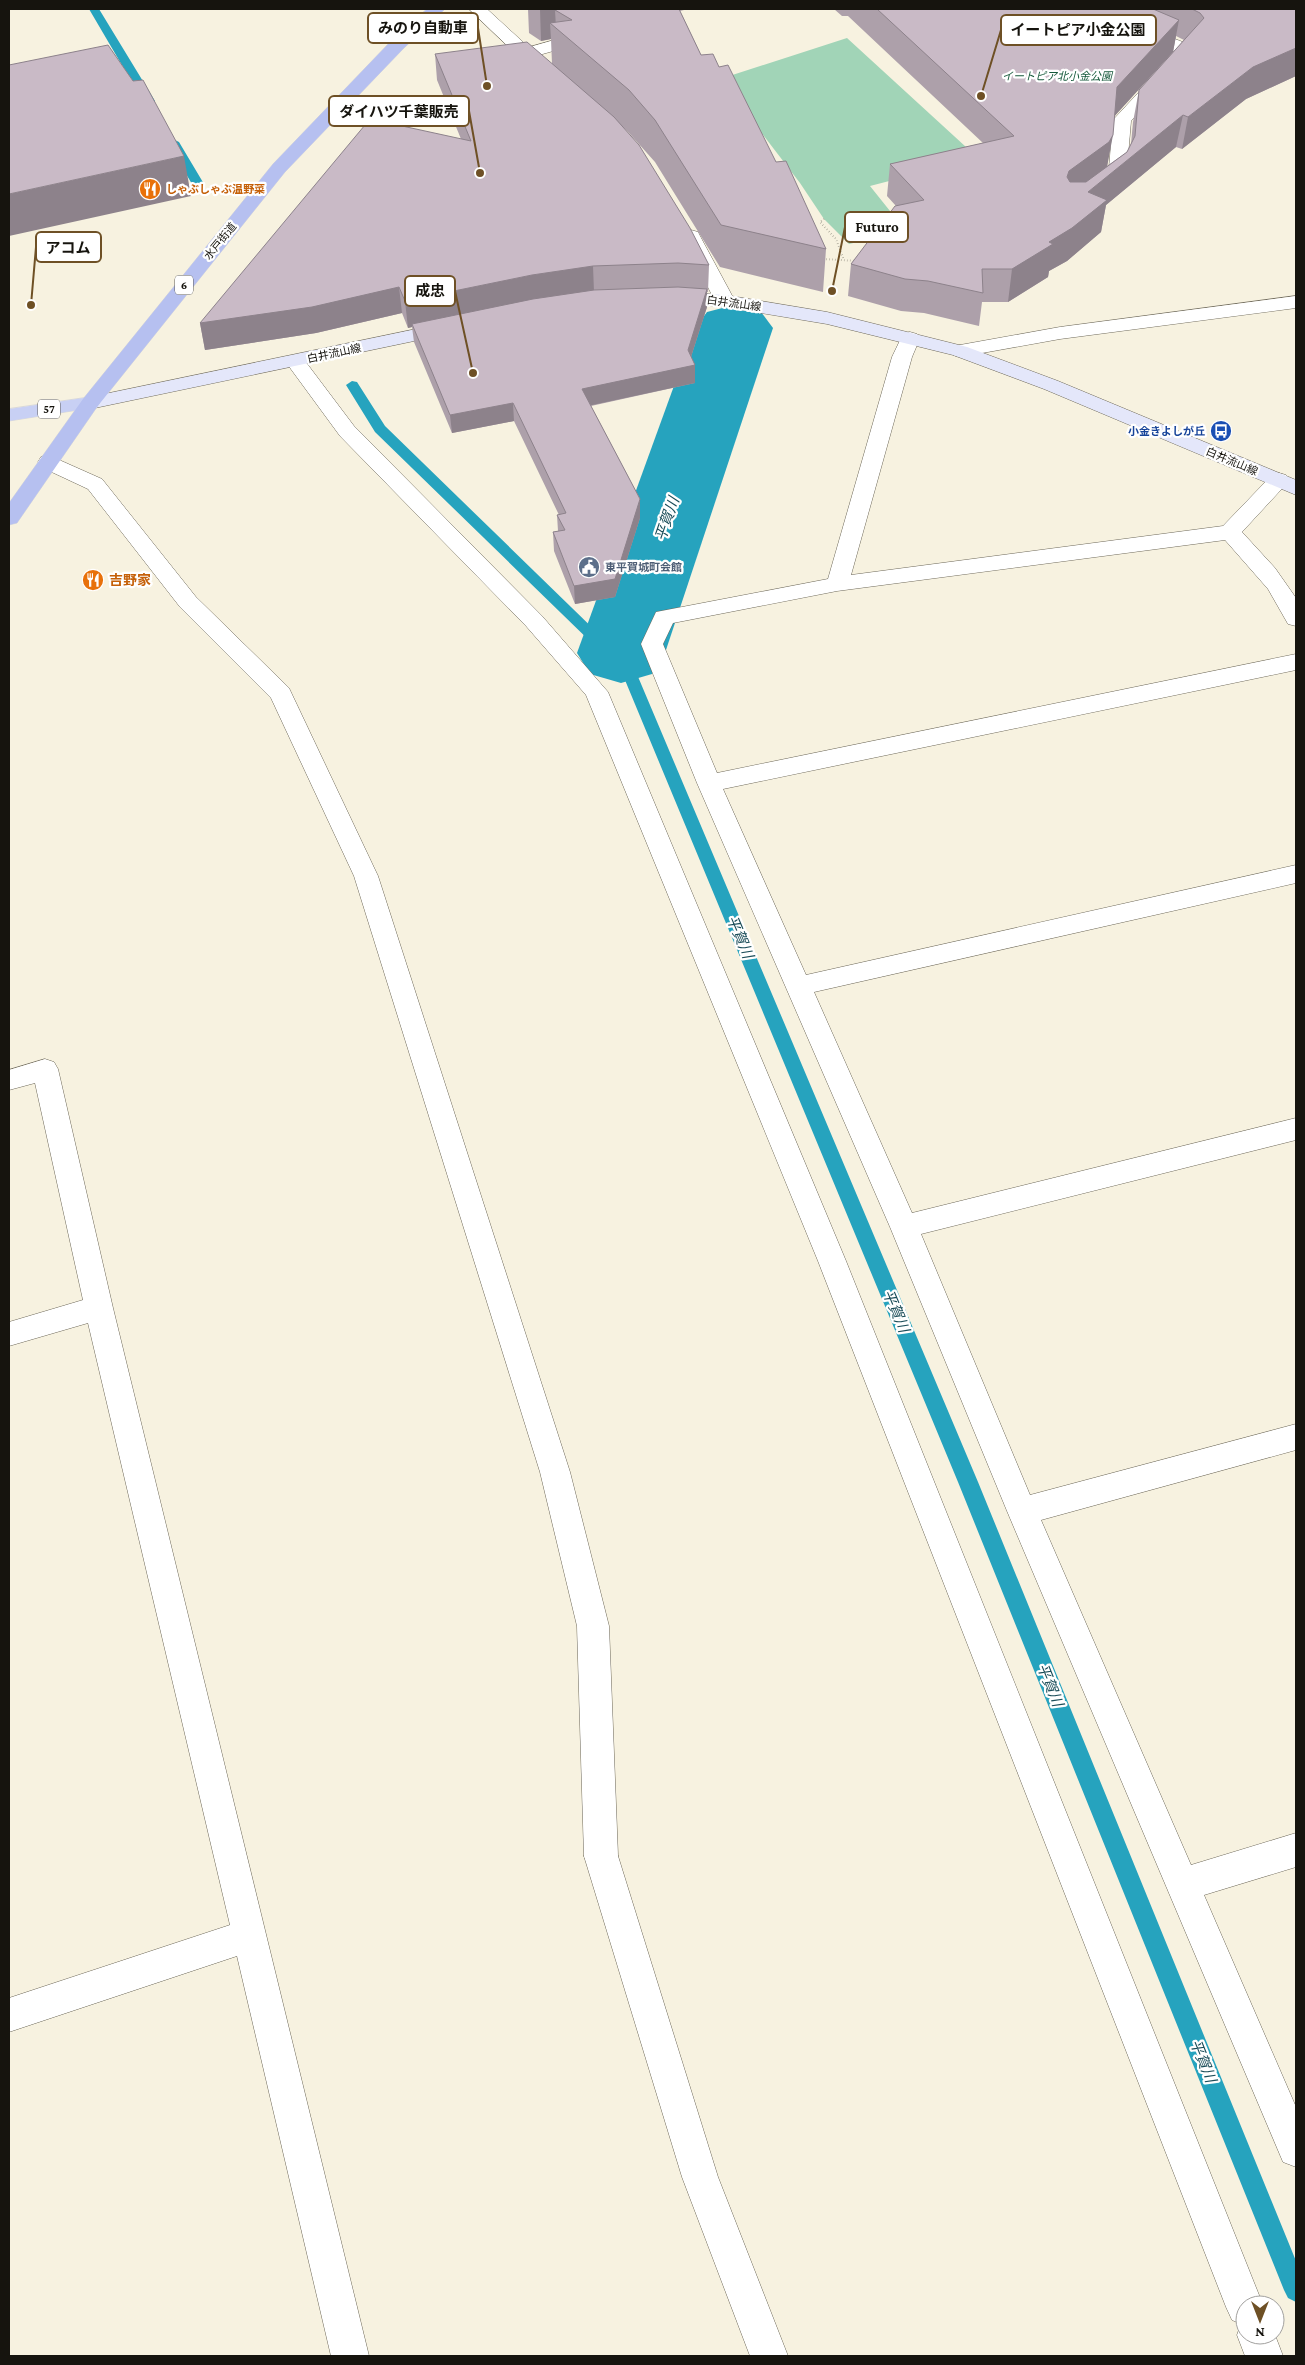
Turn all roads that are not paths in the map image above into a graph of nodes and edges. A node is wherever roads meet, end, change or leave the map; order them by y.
1 (437, 9) edge
2 (477, 9) edge
3 (1171, 27) edge
4 (602, 31) edge
5 (526, 54) junction
6 (555, 80) edge
7 (1090, 195) edge
8 (682, 222) edge
9 (651, 298) edge
10 (725, 301) junction
11 (1296, 302) edge
12 (468, 324) edge
13 (910, 338) junction
14 (960, 351) junction
15 (295, 361) junction
16 (90, 403) junction
17 (9, 415) edge
18 (48, 462) junction
19 (1287, 484) edge
20 (9, 518) edge
21 (1230, 532) junction
22 (837, 584) junction
23 (1296, 619) edge
24 (1296, 662) edge
25 (710, 783) junction
26 (1296, 874) edge
27 (799, 986) junction
28 (9, 1080) edge
29 (1296, 1129) edge
30 (904, 1227) junction
31 (99, 1308) junction
32 (9, 1334) edge
33 (1296, 1437) edge
34 (1022, 1510) junction
35 (1296, 1850) edge
36 (1182, 1886) junction
37 (250, 1935) junction
38 (9, 2015) edge
39 (1296, 2149) edge
40 (1240, 2295) edge
41 (350, 2356) edge
42 (769, 2356) edge

1 - 16 highway, 水戸街道 / 6
2 - 5 street
3 - 7 street
4 - 5 street
5 - 6 street
8 - 10 street
9 - 10 main road, 白井流山線
10 - 13 main road, 白井流山線
11 - 14 street
12 - 15 main road, 白井流山線
13 - 14 main road, 白井流山線
13 - 22 street
14 - 19 main road, 白井流山線
15 - 16 main road, 白井流山線
15 - 40 street
16 - 17 main road, 57
16 - 18 highway, 水戸街道 / 6
18 - 20 highway, 水戸街道 / 6
18 - 42 street
19 - 21 street
21 - 22 street
21 - 23 street
22 - 25 street
24 - 25 street
25 - 27 street
26 - 27 street
27 - 30 street
28 - 31 street
29 - 30 street
30 - 34 street
31 - 32 street
31 - 37 street
33 - 34 street
34 - 36 street
35 - 36 street
36 - 39 street
37 - 38 street
37 - 41 street

